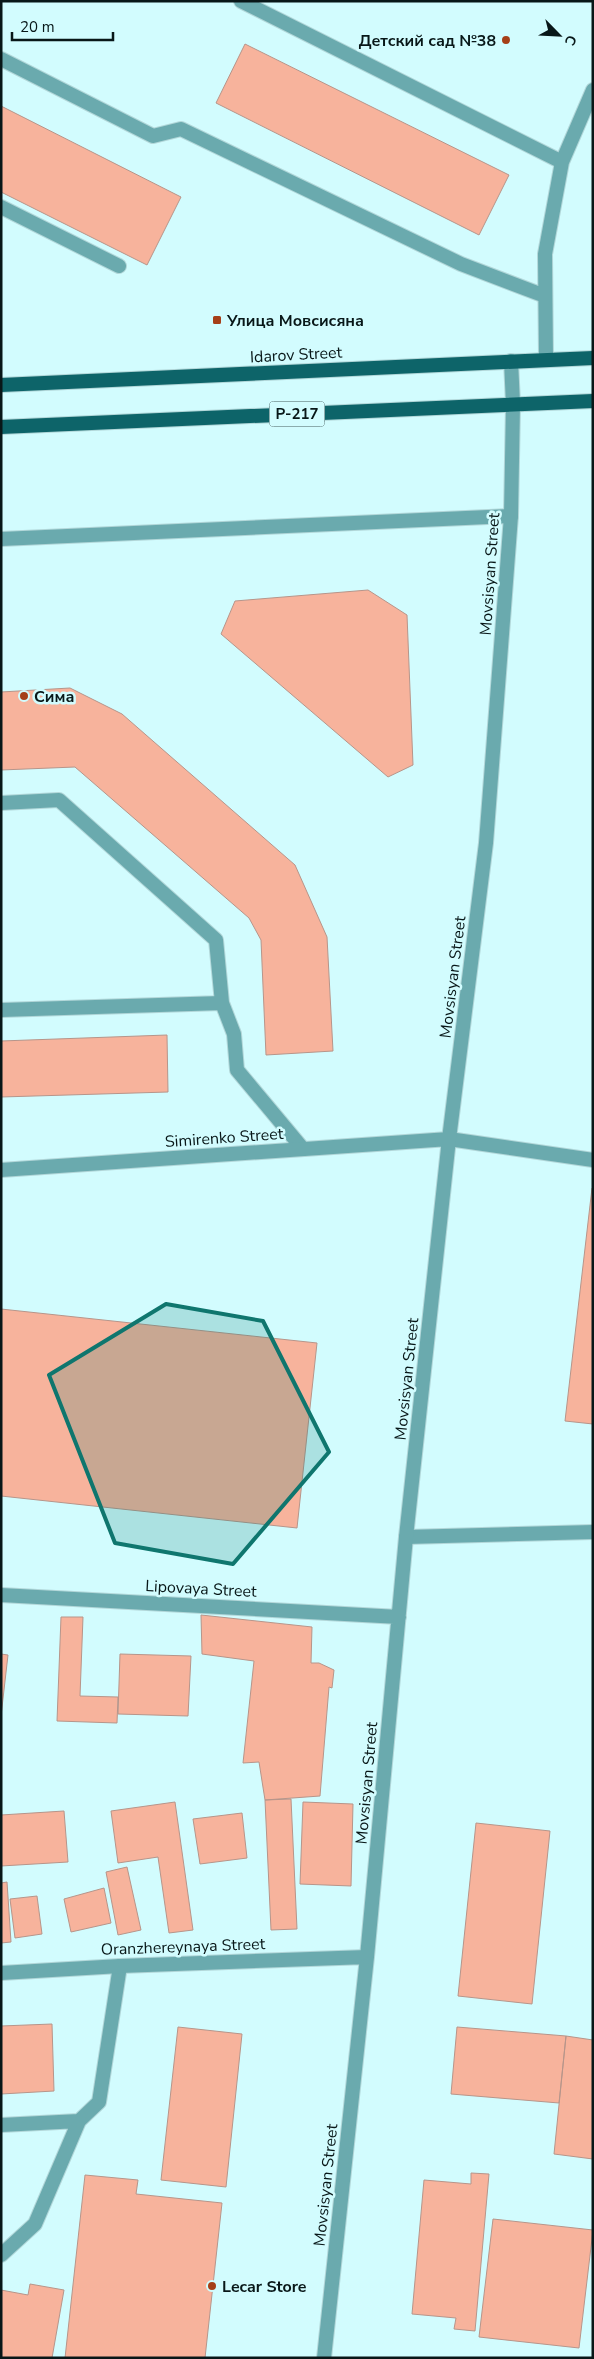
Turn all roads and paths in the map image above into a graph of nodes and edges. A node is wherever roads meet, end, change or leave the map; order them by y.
1 (241, 1) edge
2 (1, 60) edge
3 (593, 90) edge
4 (562, 162) junction
5 (1, 207) edge
6 (119, 266) dead end
7 (545, 296) junction
8 (593, 358) edge
9 (546, 359) junction
10 (511, 361) junction
11 (1, 385) edge
12 (593, 401) edge
13 (513, 404) junction
14 (1, 427) edge
15 (511, 516) junction
16 (1, 539) edge
17 (1, 803) edge
18 (222, 1003) junction
19 (1, 1010) edge
20 (449, 1139) junction
21 (303, 1149) junction
22 (593, 1160) edge
23 (1, 1170) edge
24 (593, 1532) edge
25 (406, 1537) junction
26 (1, 1595) edge
27 (399, 1617) junction
28 (366, 1957) junction
29 (120, 1966) junction
30 (1, 1973) edge
31 (79, 2121) junction
32 (1, 2125) edge
33 (1, 2255) edge
34 (324, 2358) edge

1 - 4 street
2 - 7 street
3 - 4 street
4 - 7 street
5 - 6 street
7 - 9 street
8 - 9 main road, Idarov Street
9 - 10 main road, Idarov Street
10 - 11 main road, Idarov Street
10 - 13 street, Movsisyan Street
12 - 13 main road, Р-217
13 - 14 main road, Р-217
13 - 15 street, Movsisyan Street
15 - 16 street
15 - 20 street, Movsisyan Street
17 - 18 street
18 - 19 street
18 - 21 street
20 - 21 street, Simirenko Street
20 - 22 street, Simirenko Street
20 - 25 street, Movsisyan Street
21 - 23 street, Simirenko Street
24 - 25 street
25 - 27 street, Movsisyan Street
26 - 27 street, Lipovaya Street
27 - 28 street, Movsisyan Street
28 - 29 street, Oranzhereynaya Street
28 - 34 street, Movsisyan Street
29 - 30 street, Oranzhereynaya Street
29 - 31 street
31 - 32 street
31 - 33 street

